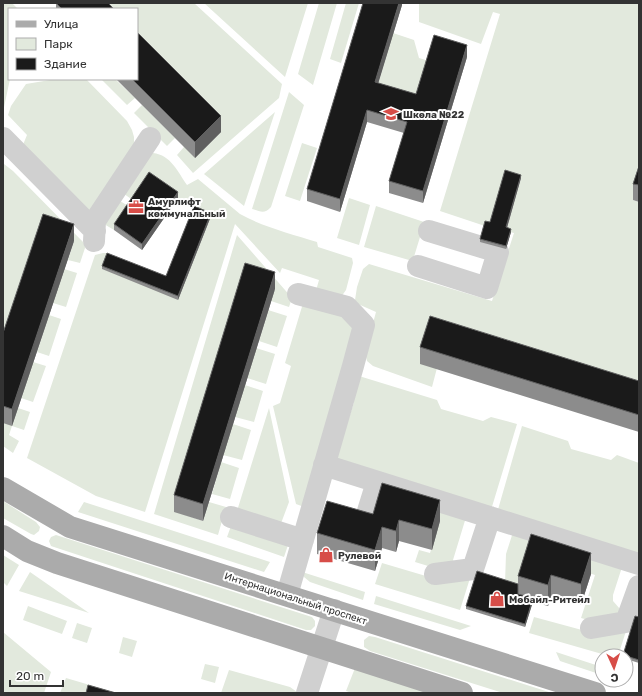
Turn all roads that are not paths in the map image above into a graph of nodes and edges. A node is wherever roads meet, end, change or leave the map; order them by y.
1 (3, 138) edge
2 (150, 138) dead end
3 (429, 231) dead end
4 (418, 266) dead end
5 (298, 294) dead end
6 (324, 465) junction
7 (377, 482) junction
8 (3, 488) edge
9 (312, 509) junction
10 (231, 517) dead end
11 (490, 517) junction
12 (3, 536) edge
13 (303, 540) junction
14 (639, 564) edge
15 (434, 574) dead end
16 (639, 586) edge
17 (287, 595) junction
18 (334, 610) junction
19 (591, 628) dead end
20 (322, 648) junction
21 (307, 693) edge
22 (462, 693) edge
23 (596, 693) edge

1 - 2 street
3 - 4 street
5 - 6 street
6 - 7 street
6 - 9 street
7 - 9 street
7 - 11 street
8 - 17 main road, Интернациональный проспект
9 - 13 street
10 - 13 street
11 - 14 street
11 - 15 street
12 - 20 main road
13 - 17 street
16 - 19 street
17 - 18 main road, Интернациональный проспект
18 - 20 street
18 - 23 main road, Интернациональный проспект
20 - 21 street
20 - 22 main road

